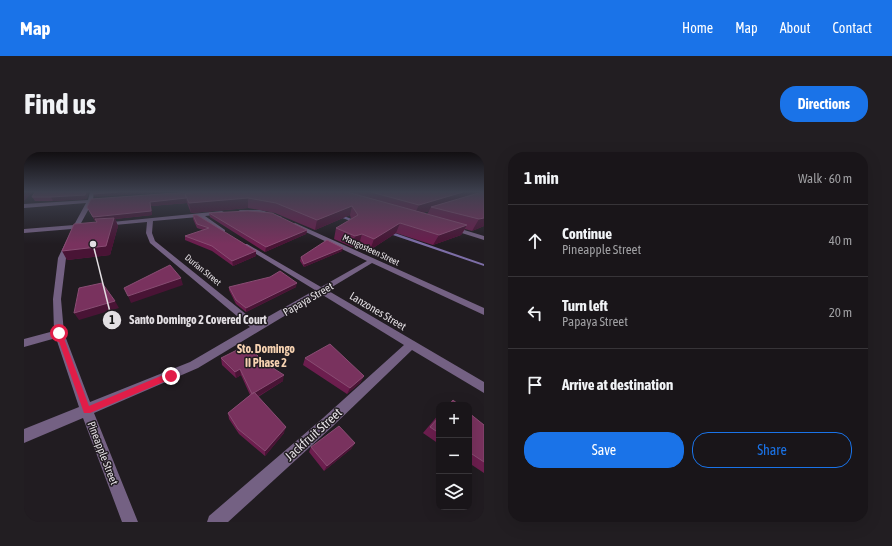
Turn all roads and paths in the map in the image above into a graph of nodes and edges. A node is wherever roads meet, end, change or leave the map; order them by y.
1 (86, 209) edge
2 (234, 212) edge
3 (227, 213) edge
4 (199, 215) junction
5 (150, 220) junction
6 (90, 225) edge
7 (98, 225) edge
8 (442, 226) edge
9 (76, 227) junction
10 (24, 231) edge
11 (484, 238) edge
12 (373, 260) junction
13 (321, 291) junction
14 (484, 312) edge
15 (257, 328) junction
16 (59, 333) junction
17 (24, 343) edge
18 (411, 345) junction
19 (484, 388) edge
20 (87, 411) junction
21 (24, 436) edge
22 (130, 522) edge
23 (215, 522) edge

1 - 9 street, Pineapple Street
2 - 12 street, Mangosteen Street
3 - 4 street
4 - 5 street
4 - 13 street, Lanzones Street
5 - 7 street
5 - 15 street, Durian Street
6 - 9 street
8 - 11 street
9 - 10 street
9 - 16 street, Pineapple Street
12 - 13 street, Papaya Street
12 - 14 street, Mangosteen Street
13 - 15 street, Papaya Street
13 - 18 street, Lanzones Street
15 - 20 street, Papaya Street
16 - 17 street
16 - 20 street, Pineapple Street
18 - 19 street, Lanzones Street
18 - 23 street, Jackfruit Street
20 - 21 street, Papaya Street
20 - 22 street, Pineapple Street

